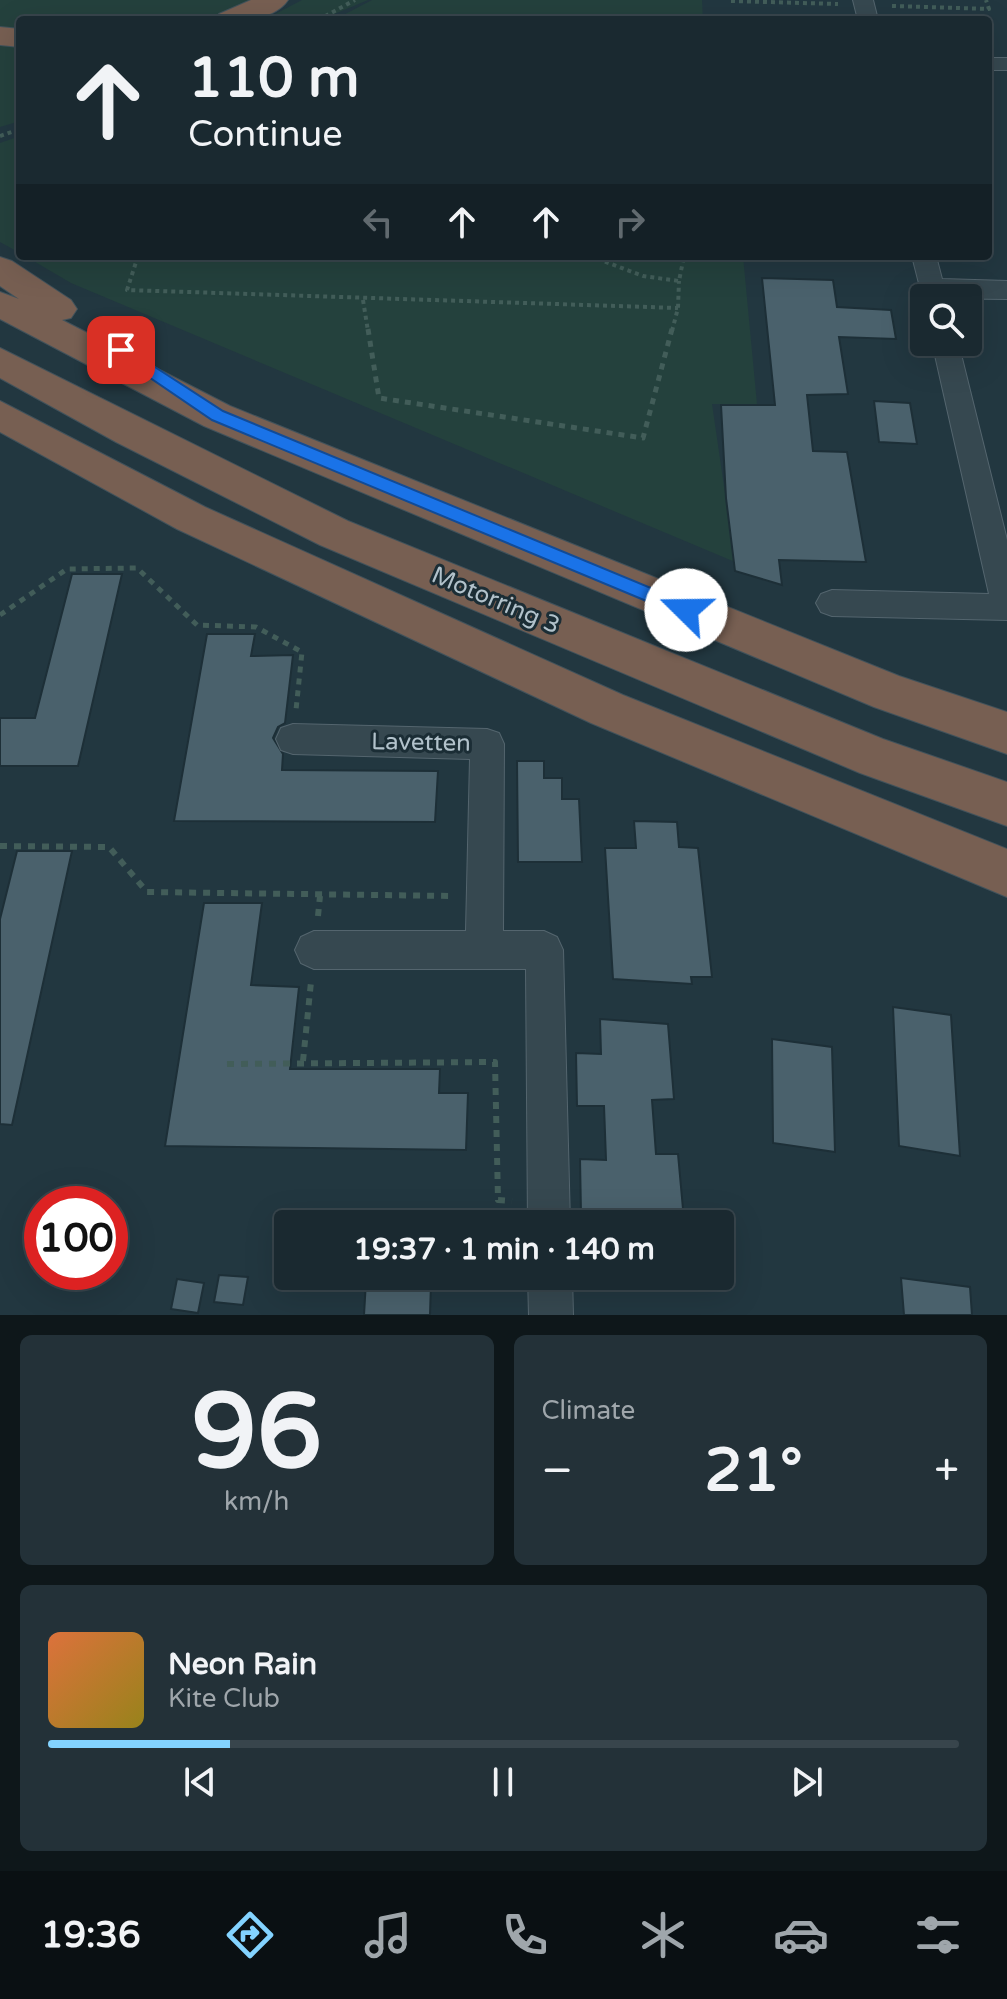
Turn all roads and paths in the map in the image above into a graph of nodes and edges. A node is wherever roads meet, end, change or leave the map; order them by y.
1 (274, 0) edge
2 (355, 0) edge
3 (238, 16) edge
4 (325, 16) edge
5 (137, 260) edge
6 (601, 260) edge
7 (683, 260) edge
8 (925, 260) edge
9 (0, 269) edge
10 (679, 281) junction
11 (931, 284) edge
12 (1007, 290) edge
13 (982, 291) edge
14 (363, 300) junction
15 (0, 304) edge
16 (678, 308) junction
17 (948, 356) edge
18 (0, 361) edge
19 (0, 415) edge
20 (217, 416) junction
21 (832, 603) dead end
22 (1007, 605) edge
23 (0, 615) edge
24 (1007, 733) edge
25 (293, 739) joint
26 (1000, 802) edge
27 (0, 846) edge
28 (995, 869) edge
29 (485, 896) junction
30 (314, 950) dead end
31 (484, 950) junction
32 (227, 1064) dead end
33 (534, 1210) edge
34 (549, 1210) edge
35 (550, 1290) edge
36 (551, 1315) edge

1 - 3 highway
2 - 4 path
5 - 14 path
6 - 10 path
7 - 10 path
8 - 11 street
9 - 20 highway
10 - 16 path
12 - 13 street
14 - 16 path
14 - 16 path
15 - 20 highway
17 - 22 street
18 - 26 highway, Motorring 3
19 - 28 highway
20 - 24 highway
21 - 22 street
23 - 25 path
25 - 29 street, Lavetten
27 - 29 path
29 - 31 street, Lavetten
30 - 31 street
31 - 34 street
32 - 33 path
35 - 36 street

